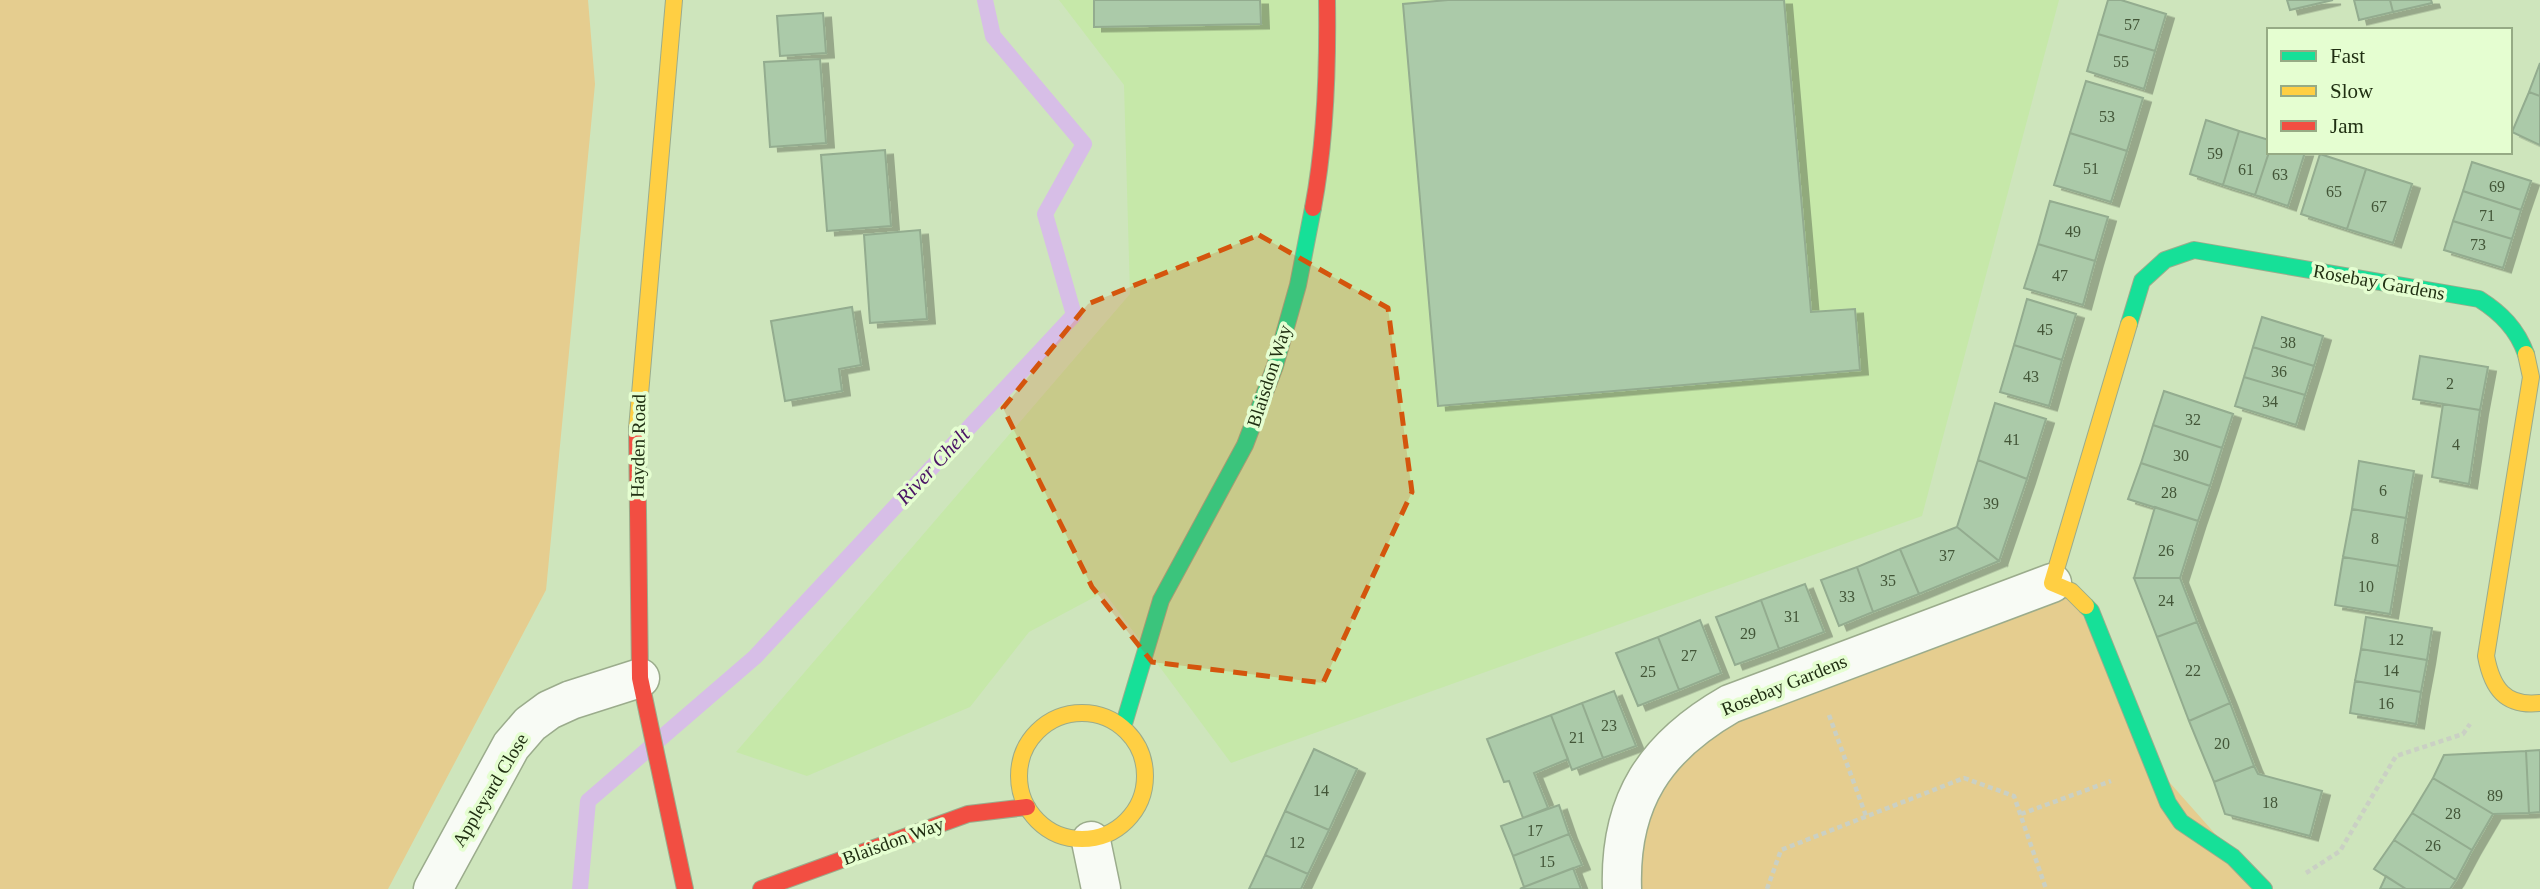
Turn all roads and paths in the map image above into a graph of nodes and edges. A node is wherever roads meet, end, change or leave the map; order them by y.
1 (674, 0) edge
2 (1327, 0) edge
3 (2052, 583) junction
4 (1814, 672) junction
5 (2495, 685) junction
6 (643, 693) junction
7 (2540, 704) edge
8 (1123, 727) junction
9 (2154, 766) junction
10 (1027, 807) junction
11 (2021, 814) junction
12 (1866, 816) junction
13 (1091, 841) junction
14 (2305, 874) dead end
15 (433, 889) edge
16 (685, 889) edge
17 (761, 889) edge
18 (1101, 889) edge
19 (1622, 889) edge
20 (1768, 889) edge
21 (2046, 889) edge
22 (2264, 889) edge

1 - 6 street, Hayden Road
2 - 8 street, Blaisdon Way
3 - 4 street, Rosebay Gardens
3 - 5 street, Rosebay Gardens
3 - 9 street
4 - 12 path
4 - 19 street, Rosebay Gardens
5 - 7 street
5 - 14 path
6 - 15 street, Appleyard Close
6 - 16 street, Hayden Road
8 - 10 street
8 - 13 street
9 - 11 path
9 - 22 street
10 - 13 street
10 - 17 street, Blaisdon Way
11 - 12 path
11 - 21 path
12 - 20 path
13 - 18 street

